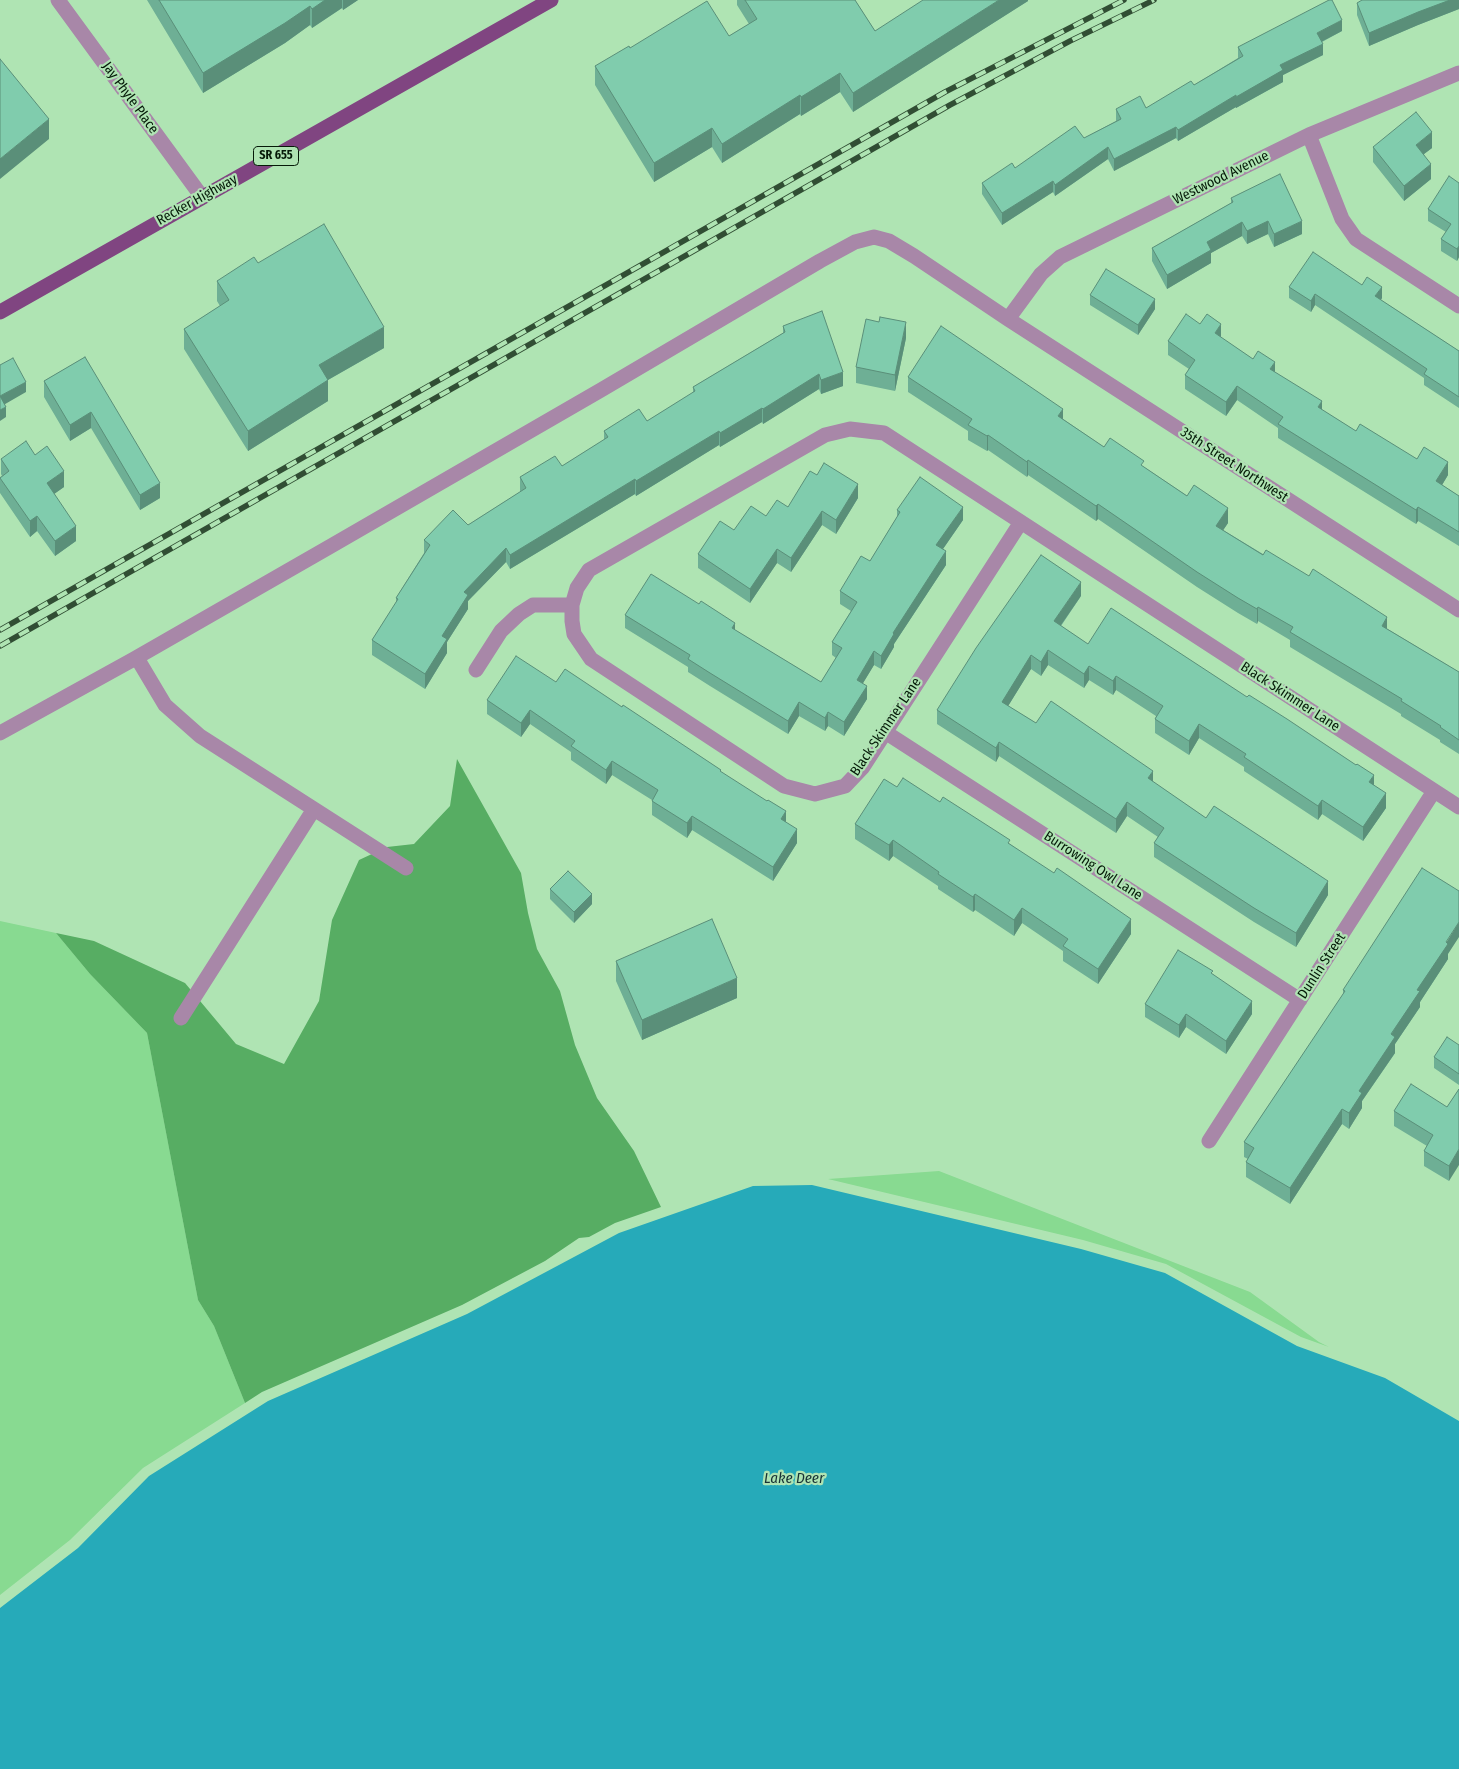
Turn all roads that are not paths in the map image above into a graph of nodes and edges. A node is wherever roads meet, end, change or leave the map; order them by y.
1 (58, 0) edge
2 (551, 0) edge
3 (1459, 73) edge
4 (1309, 135) junction
5 (202, 197) junction
6 (1459, 306) edge
7 (0, 312) edge
8 (1008, 319) junction
9 (1021, 522) junction
10 (572, 604) junction
11 (1459, 610) edge
12 (137, 658) junction
13 (476, 670) dead end
14 (885, 732) junction
15 (0, 733) edge
16 (1434, 791) junction
17 (1459, 807) edge
18 (314, 809) junction
19 (406, 868) dead end
20 (1300, 1000) junction
21 (181, 1018) dead end
22 (1209, 1142) dead end

1 - 5 street, Jay Phyle Place
2 - 5 main road, Recker Highway / SR 655
3 - 4 street, Westwood Avenue
4 - 6 street
4 - 8 street, Westwood Avenue
5 - 7 main road, Recker Highway / SR 655
8 - 11 street, 35th Street Northwest
8 - 12 street, 35th Street Northwest
9 - 10 street, Black Skimmer Lane
9 - 14 street, Black Skimmer Lane
9 - 16 street, Black Skimmer Lane
10 - 13 street
10 - 14 street, Black Skimmer Lane
12 - 15 street, 35th Street Northwest
12 - 18 street
14 - 20 street, Burrowing Owl Lane
16 - 17 street, Black Skimmer Lane
16 - 20 street, Dunlin Street
18 - 19 street
18 - 21 street
20 - 22 street, Dunlin Street

